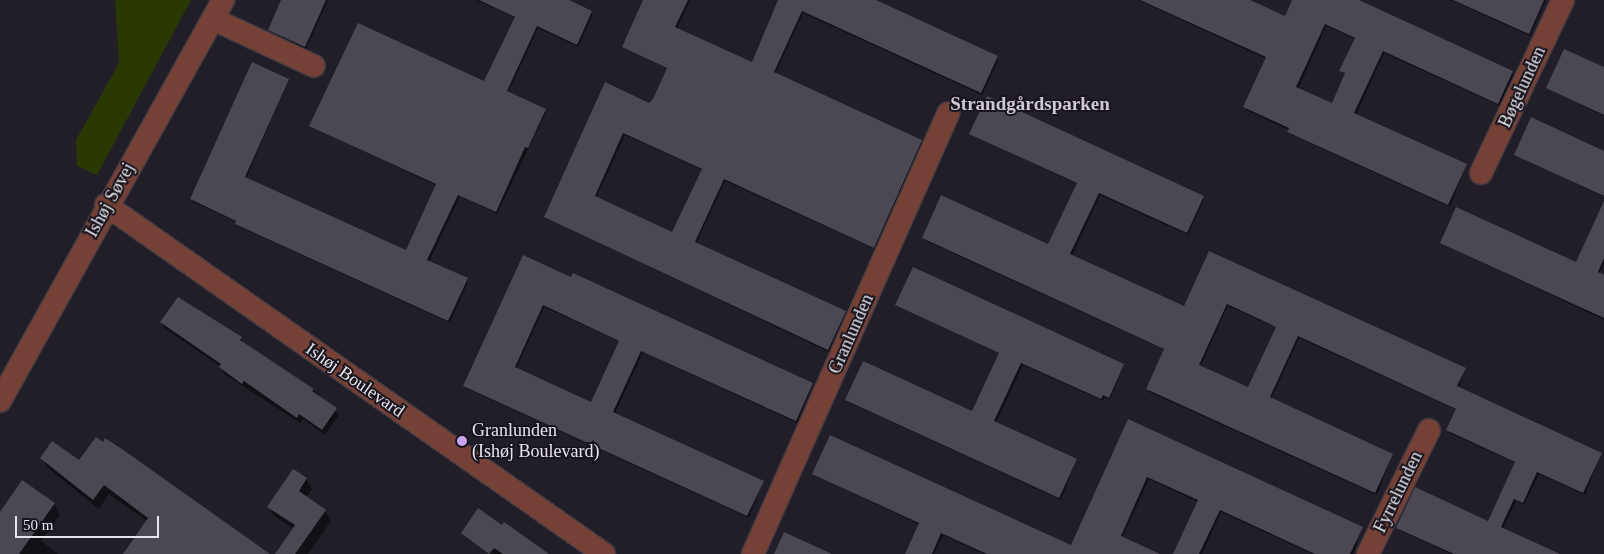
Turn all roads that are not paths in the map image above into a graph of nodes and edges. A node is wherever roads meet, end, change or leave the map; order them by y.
1 (1563, 0) edge
2 (218, 9) edge
3 (314, 66) dead end
4 (948, 114) dead end
5 (1481, 173) dead end
6 (106, 206) junction
7 (0, 401) edge
8 (1429, 430) dead end
9 (604, 554) edge
10 (753, 554) edge
11 (1368, 554) edge

1 - 5 street, Bøgelunden
2 - 3 street
2 - 6 street, Ishøj Søvej
4 - 10 street, Granlunden
6 - 7 street, Ishøj Søvej
6 - 9 street, Ishøj Boulevard
8 - 11 street, Fyrrelunden

